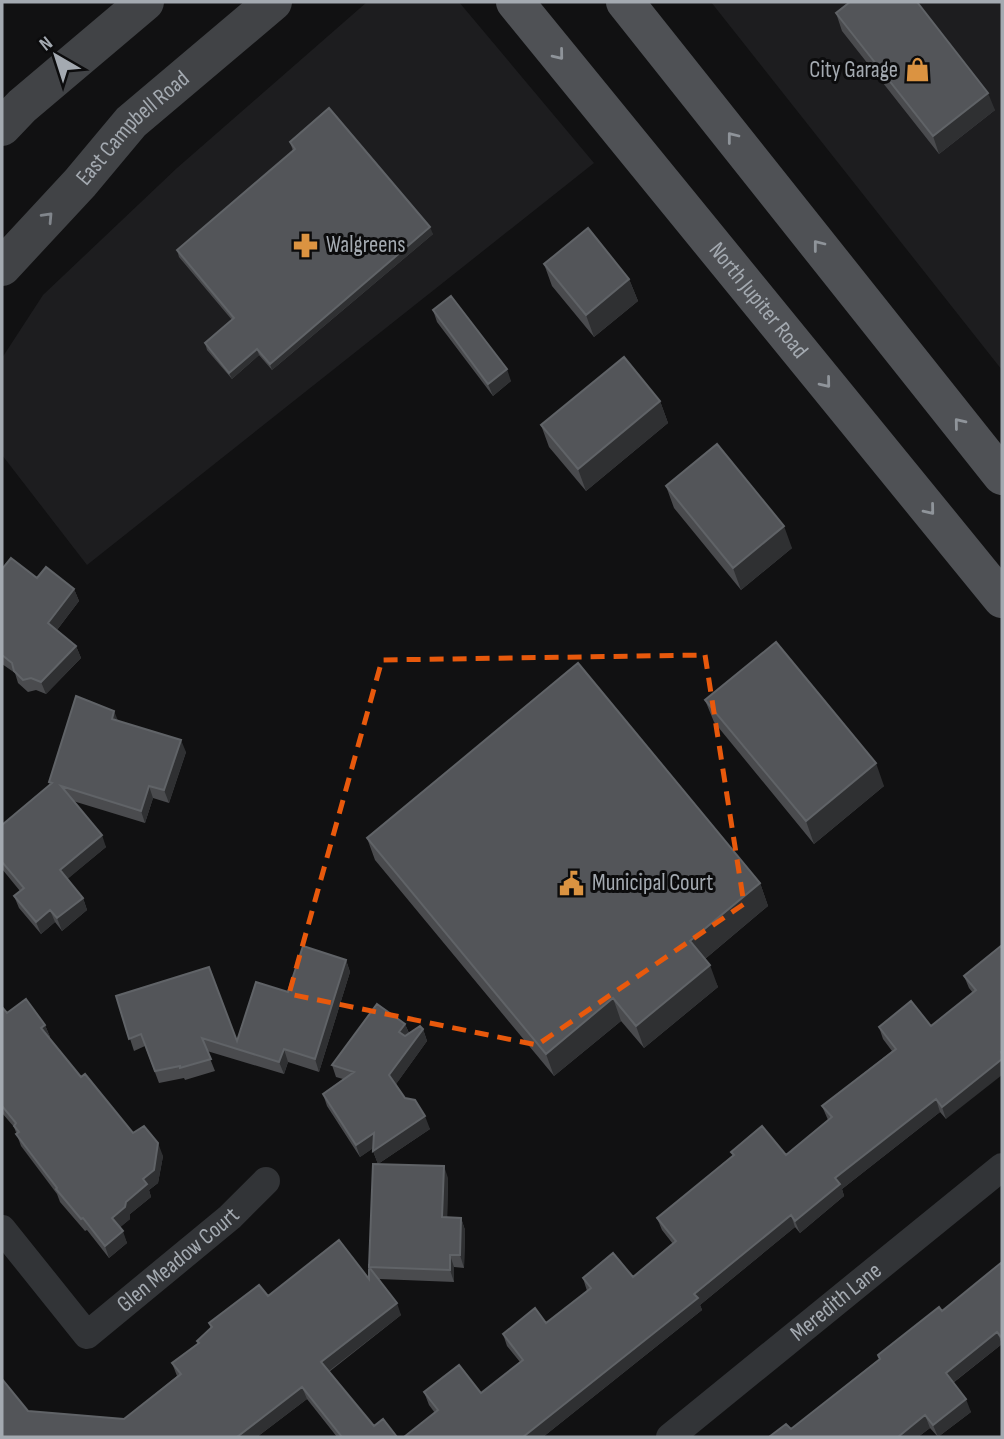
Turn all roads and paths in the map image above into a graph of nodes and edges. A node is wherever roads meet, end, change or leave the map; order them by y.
1 (145, 2) edge
2 (273, 2) edge
3 (516, 2) edge
4 (625, 2) edge
5 (2, 127) edge
6 (2, 267) edge
7 (1002, 476) edge
8 (1002, 599) edge
9 (1002, 1167) edge
10 (266, 1181) dead end
11 (2, 1229) edge
12 (670, 1437) edge

1 - 5 main road
6 -> 2 main road, East Campbell Road
3 -> 8 main road, North Jupiter Road
7 -> 4 main road
9 - 12 street, Meredith Lane
10 - 11 street, Glen Meadow Court

